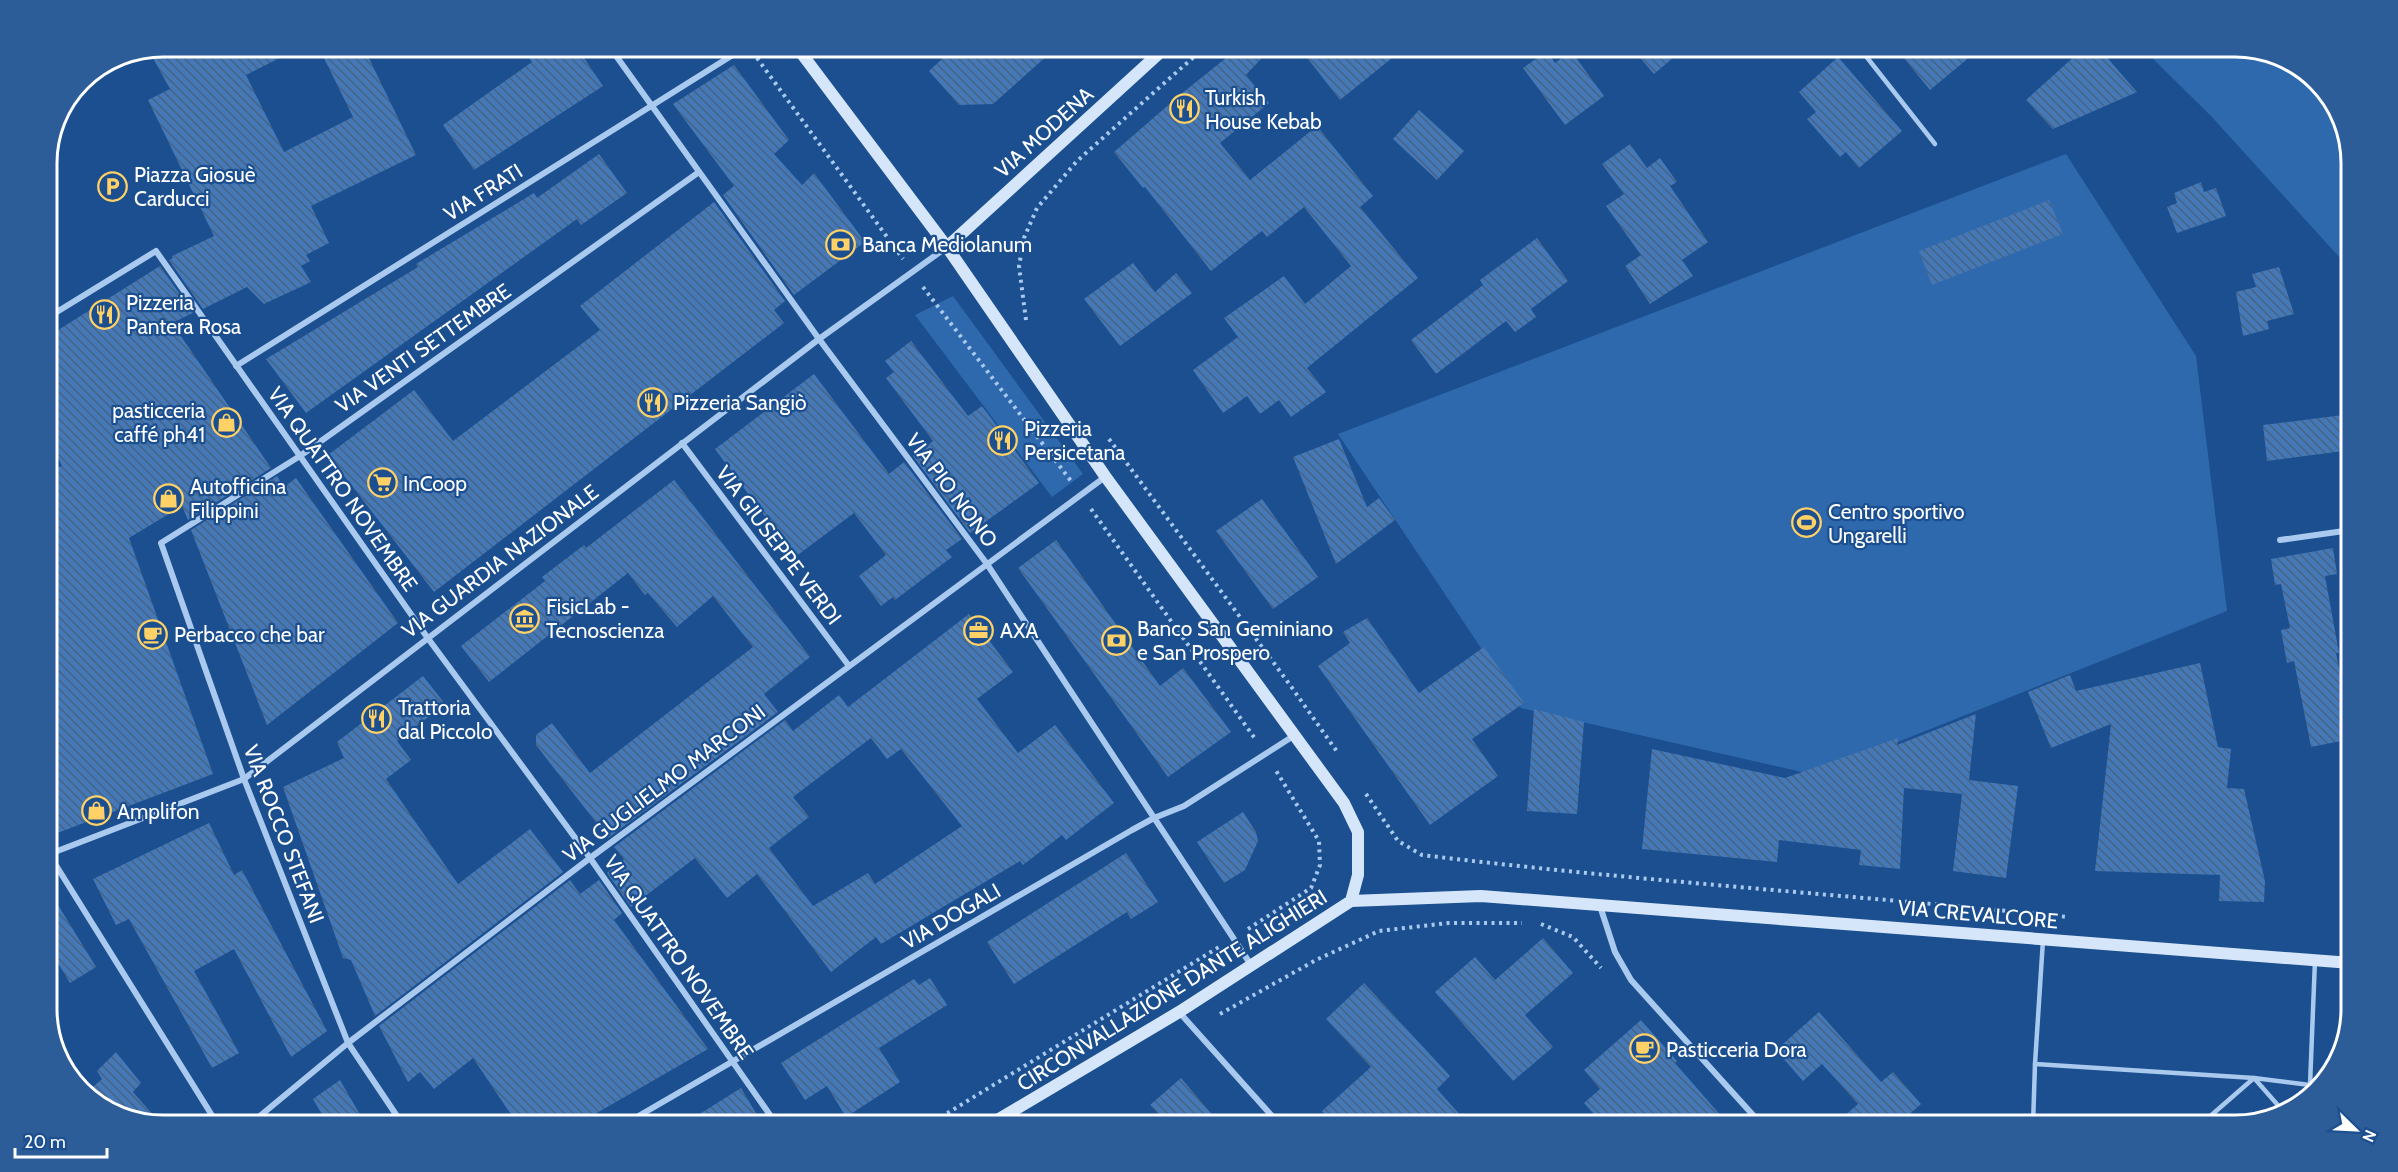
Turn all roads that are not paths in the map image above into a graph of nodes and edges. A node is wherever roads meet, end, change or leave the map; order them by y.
1 (617, 57) edge
2 (730, 57) edge
3 (804, 57) edge
4 (1155, 57) edge
5 (1867, 57) edge
6 (652, 106) junction
7 (1935, 144) dead end
8 (699, 172) junction
9 (947, 247) junction
10 (57, 312) edge
11 (819, 339) junction
12 (236, 366) junction
13 (682, 443) junction
14 (300, 456) junction
15 (1106, 476) junction
16 (2341, 531) edge
17 (2280, 540) dead end
18 (161, 543) joint
19 (987, 564) junction
20 (427, 637) junction
21 (849, 666) junction
22 (1295, 735) junction
23 (244, 779) junction
24 (1154, 818) junction
25 (57, 849) edge
26 (590, 858) junction
27 (57, 869) edge
28 (1351, 901) junction
29 (1600, 906) junction
30 (2043, 939) junction
31 (2315, 960) junction
32 (2341, 962) edge
33 (1251, 965) junction
34 (1179, 1012) junction
35 (348, 1042) junction
36 (733, 1062) junction
37 (2035, 1064) junction
38 (2254, 1078) junction
39 (2310, 1084) edge
40 (2310, 1085) edge
41 (2278, 1106) edge
42 (212, 1115) edge
43 (261, 1115) edge
44 (396, 1115) edge
45 (640, 1115) edge
46 (770, 1115) edge
47 (1006, 1115) edge
48 (1271, 1115) edge
49 (1753, 1115) edge
50 (2033, 1115) edge
51 (2211, 1115) edge

1 - 6 street, VIA PIO NONO
2 - 6 street, VIA FRATI
3 - 9 main road, CIRCONVALLAZIONE DANTE ALIGHIERI
4 - 9 main road, VIA MODENA
5 - 7 lane
6 - 8 street, VIA PIO NONO
6 - 12 street, VIA FRATI
8 - 11 street, VIA PIO NONO
8 - 14 street, VIA VENTI SETTEMBRE
9 - 11 street, VIA GUARDIA NAZIONALE
9 - 15 main road, CIRCONVALLAZIONE DANTE ALIGHIERI
10 - 12 street, VIA QUATTRO NOVEMBRE
11 - 13 street, VIA GUARDIA NAZIONALE
11 - 19 street, VIA PIO NONO
12 - 14 street, VIA QUATTRO NOVEMBRE
13 - 20 street, VIA GUARDIA NAZIONALE
13 - 21 street, VIA GIUSEPPE VERDI
14 - 18 street, VIA VENTI SETTEMBRE
14 - 20 street, VIA QUATTRO NOVEMBRE
15 - 19 street, VIA GUGLIELMO MARCONI
15 - 22 main road, CIRCONVALLAZIONE DANTE ALIGHIERI
16 - 17 street
18 - 23 street, VIA ROCCO STEFANI
19 - 21 street, VIA GUGLIELMO MARCONI
19 - 24 street, VIA PIO NONO
20 - 23 street, VIA GUARDIA NAZIONALE
20 - 26 street, VIA QUATTRO NOVEMBRE
21 - 26 street, VIA GUGLIELMO MARCONI
22 - 24 street, VIA DOGALI
22 - 28 main road, CIRCONVALLAZIONE DANTE ALIGHIERI
23 - 25 street, VIA GUARDIA NAZIONALE
23 - 35 street, VIA ROCCO STEFANI
24 - 33 street, VIA PIO NONO
24 - 36 street, VIA DOGALI
26 - 35 street, VIA GUGLIELMO MARCONI
26 - 36 street, VIA QUATTRO NOVEMBRE
27 - 42 street
28 - 29 main road, VIA CREVALCORE
28 - 33 main road, CIRCONVALLAZIONE DANTE ALIGHIERI
29 - 30 main road, VIA CREVALCORE
29 - 49 street
30 - 31 main road, VIA CREVALCORE
30 - 37 lane
31 - 32 main road, VIA CREVALCORE
31 - 39 lane
33 - 34 main road, CIRCONVALLAZIONE DANTE ALIGHIERI
34 - 47 main road, CIRCONVALLAZIONE DANTE ALIGHIERI
34 - 48 street
35 - 43 street, VIA GUGLIELMO MARCONI
35 - 44 street, VIA ROCCO STEFANI
36 - 45 street, VIA DOGALI
36 - 46 street, VIA QUATTRO NOVEMBRE
37 - 38 lane
37 - 50 lane
38 - 40 lane
38 - 41 lane
38 - 51 lane

